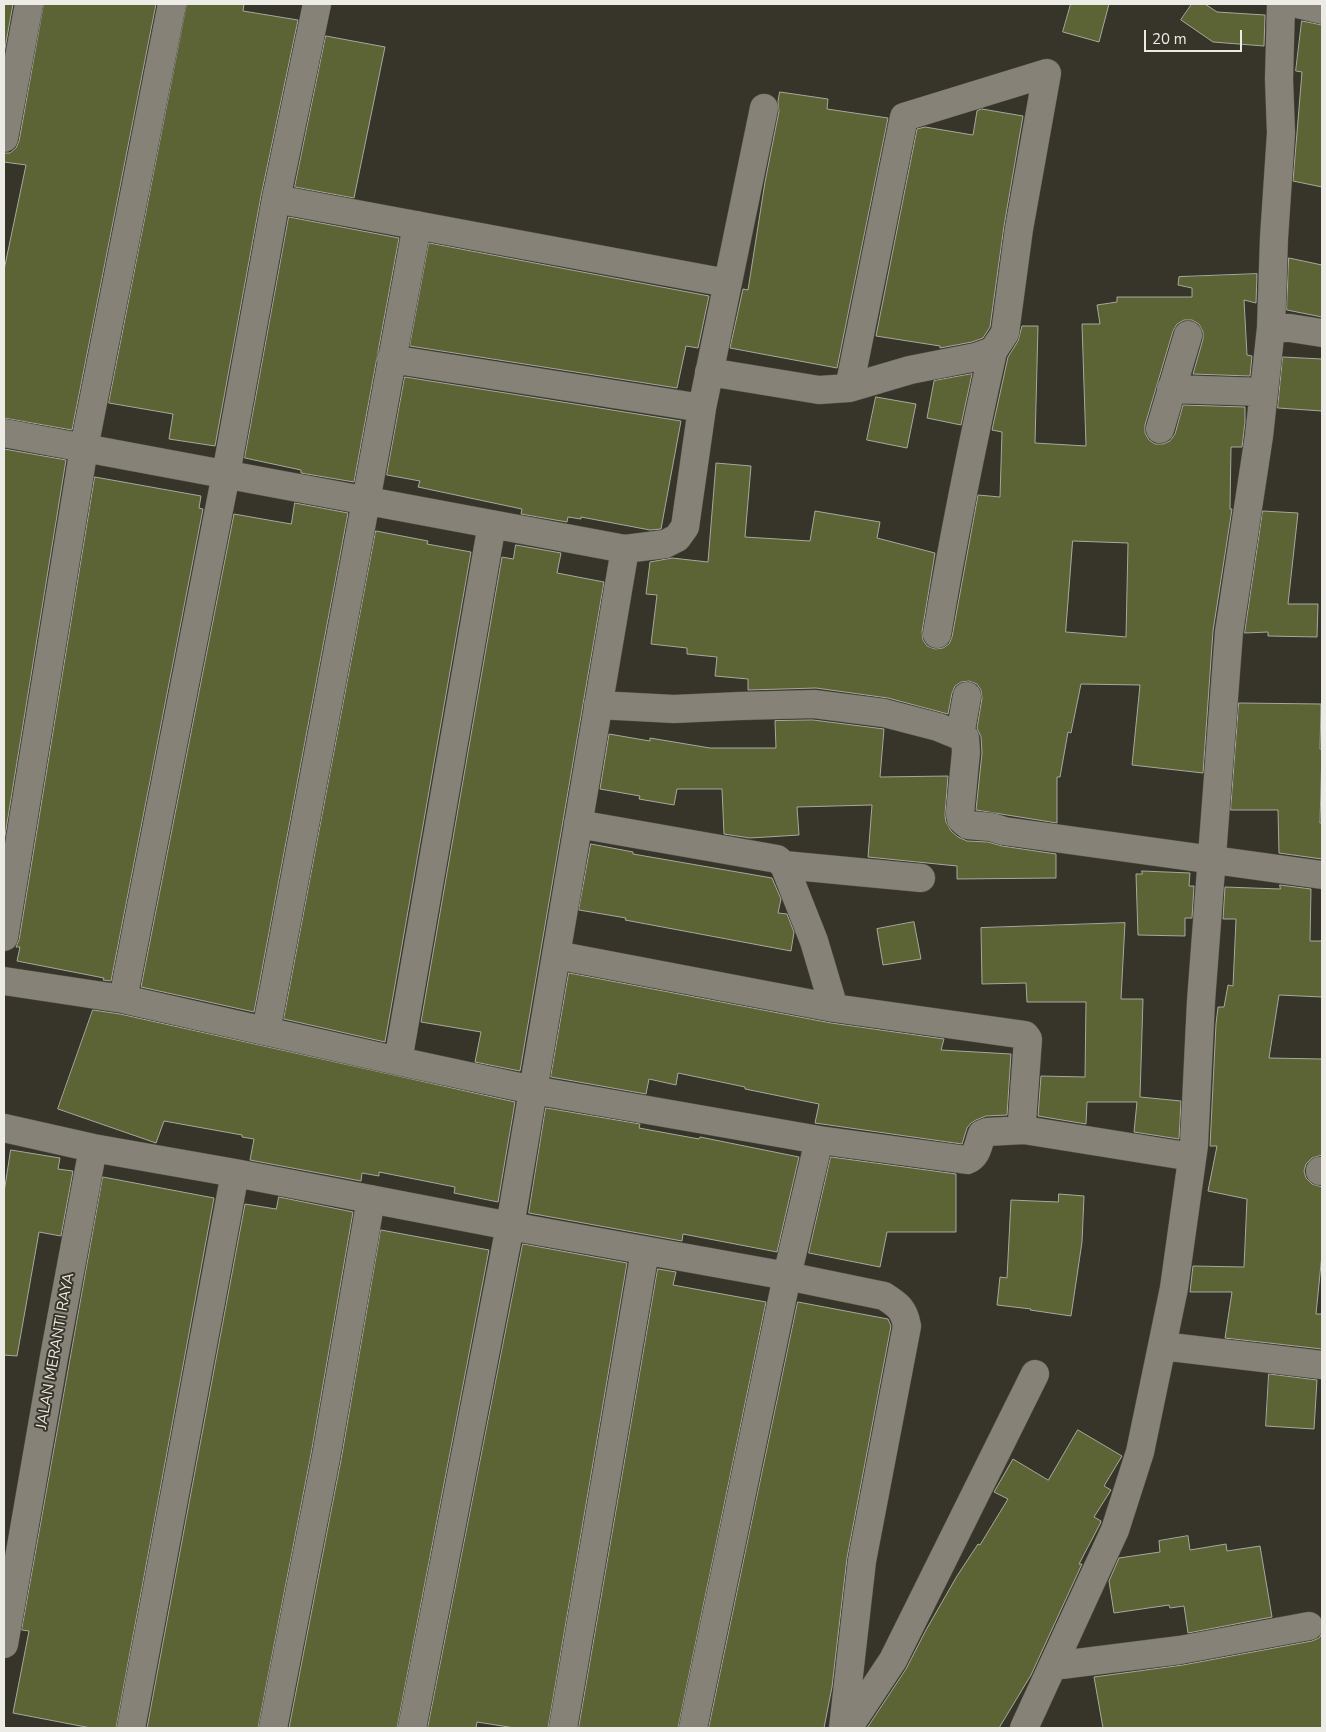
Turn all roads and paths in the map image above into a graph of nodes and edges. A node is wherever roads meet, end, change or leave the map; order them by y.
1 (29, 4) edge
2 (172, 4) edge
3 (317, 4) edge
4 (1281, 4) edge
5 (1297, 4) edge
6 (1322, 10) edge
7 (764, 108) dead end
8 (4, 138) edge
9 (276, 199) junction
10 (417, 225) junction
11 (727, 283) junction
12 (1271, 328) junction
13 (1322, 333) edge
14 (1188, 335) dead end
15 (993, 351) junction
16 (391, 359) junction
17 (709, 372) junction
18 (850, 388) junction
19 (1172, 389) junction
20 (1264, 392) junction
21 (702, 408) junction
22 (1160, 429) dead end
23 (4, 433) edge
24 (84, 448) junction
25 (226, 474) junction
26 (366, 501) junction
27 (492, 524) junction
28 (625, 549) junction
29 (938, 634) dead end
30 (967, 696) dead end
31 (598, 705) junction
32 (960, 735) junction
33 (578, 824) junction
34 (1210, 860) junction
35 (784, 865) junction
36 (1322, 874) edge
37 (921, 878) dead end
38 (4, 937) edge
39 (556, 955) junction
40 (4, 981) edge
41 (123, 999) junction
42 (834, 1008) junction
43 (266, 1031) junction
44 (398, 1061) junction
45 (533, 1090) junction
46 (4, 1128) edge
47 (1024, 1130) junction
48 (819, 1140) junction
49 (94, 1148) junction
50 (1192, 1157) junction
51 (235, 1173) junction
52 (372, 1199) junction
53 (510, 1226) junction
54 (645, 1251) junction
55 (787, 1276) junction
56 (1162, 1346) junction
57 (1322, 1365) edge
58 (1035, 1374) dead end
59 (1309, 1626) dead end
60 (4, 1644) edge
61 (1053, 1666) junction
62 (131, 1728) edge
63 (273, 1728) edge
64 (412, 1728) edge
65 (564, 1728) edge
66 (693, 1728) edge
67 (843, 1728) edge
68 (848, 1728) edge
69 (1024, 1728) edge

1 - 8 street
2 - 24 street
3 - 9 street
4 - 12 street
5 - 6 street
7 - 11 street
9 - 10 street
9 - 25 street
10 - 11 street
10 - 16 street
11 - 17 street
12 - 13 street
12 - 20 street
14 - 19 street
15 - 18 street
15 - 18 street
15 - 29 street
16 - 21 street
16 - 26 street
17 - 18 street
17 - 21 street
19 - 20 street
19 - 22 street
20 - 34 street
21 - 28 street
23 - 24 street
24 - 25 street
24 - 38 street
25 - 26 street
25 - 41 street
26 - 27 street
26 - 43 street
27 - 28 street
27 - 44 street
28 - 31 street
30 - 32 street
31 - 32 street
31 - 33 street
32 - 34 street
33 - 35 street
33 - 39 street
34 - 36 street
34 - 50 street
35 - 37 street
35 - 42 street
39 - 42 street
39 - 45 street
40 - 41 street
41 - 43 street
42 - 47 street
43 - 44 street
44 - 45 street
45 - 48 street
45 - 53 street
46 - 49 street
47 - 48 street
47 - 50 street
48 - 55 street
49 - 51 street
49 - 60 street, JALAN MERANTI RAYA
50 - 56 street
51 - 52 street
51 - 62 street
52 - 53 street
52 - 63 street
53 - 54 street
53 - 64 street
54 - 55 street
54 - 65 street
55 - 66 street
55 - 67 street
56 - 57 street
56 - 61 street
58 - 68 street
59 - 61 street
61 - 69 street

